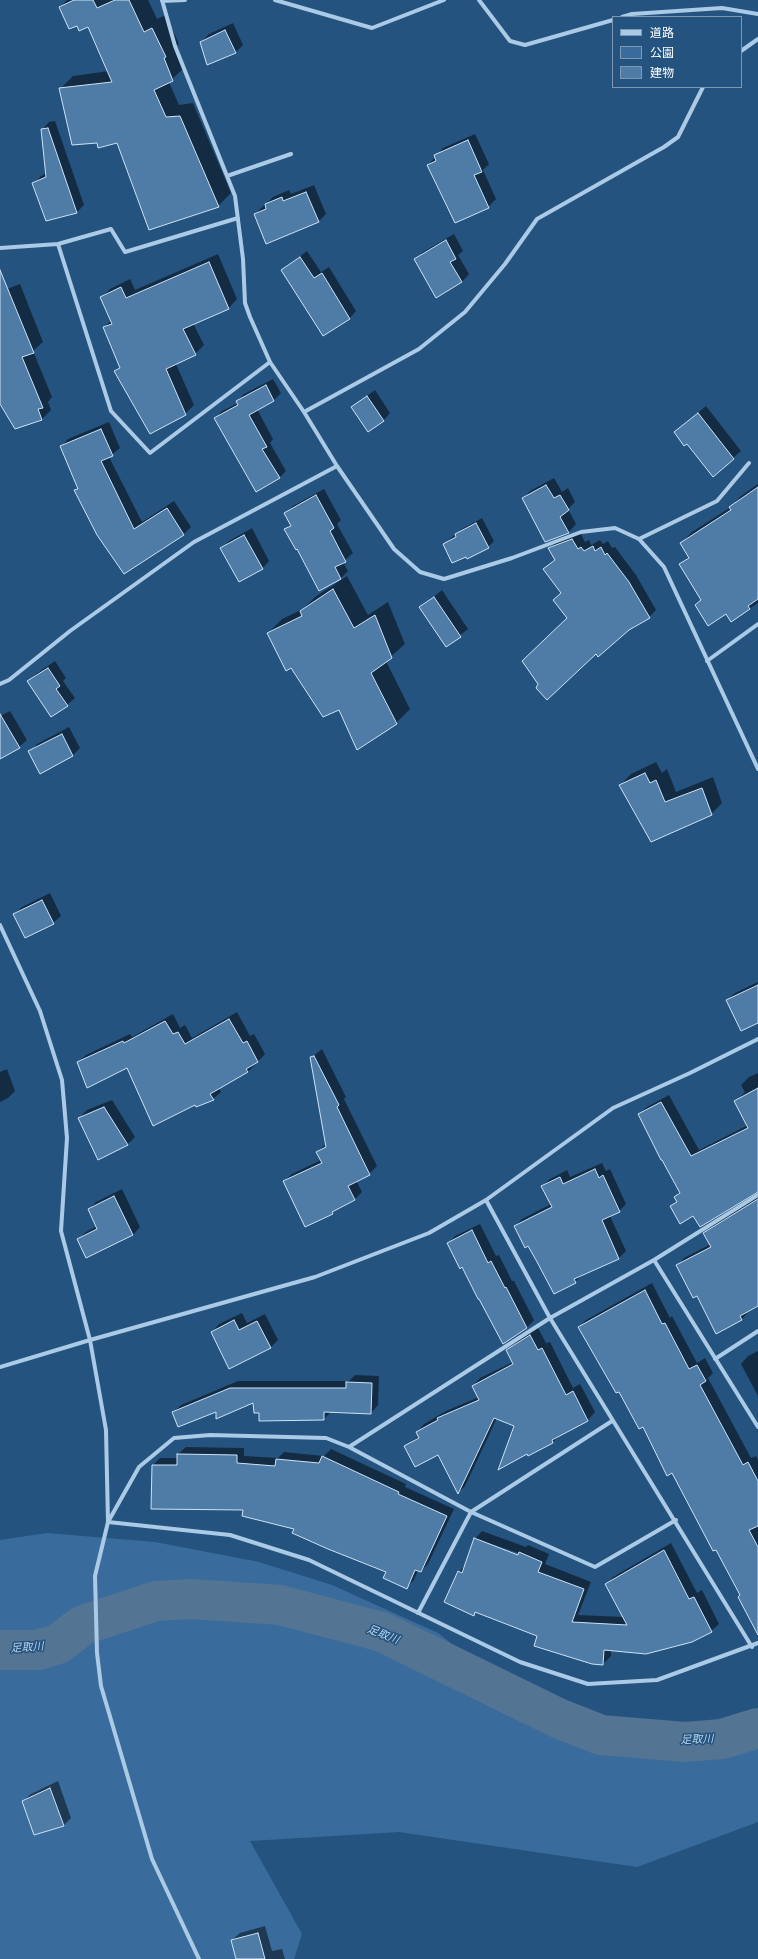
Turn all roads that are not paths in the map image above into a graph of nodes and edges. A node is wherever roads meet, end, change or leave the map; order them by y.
1 (185, 0) edge
2 (275, 0) edge
3 (444, 0) edge
4 (479, 0) edge
5 (162, 1) edge
6 (758, 14) edge
7 (625, 16) edge
8 (612, 20) edge
9 (758, 39) edge
10 (742, 50) edge
11 (702, 88) edge
12 (291, 154) dead end
13 (227, 176) junction
14 (238, 218) junction
15 (58, 244) junction
16 (0, 248) edge
17 (270, 362) junction
18 (304, 412) junction
19 (749, 463) dead end
20 (337, 466) junction
21 (639, 539) junction
22 (758, 624) edge
23 (707, 661) junction
24 (0, 684) edge
25 (758, 769) edge
26 (0, 925) edge
27 (758, 1039) edge
28 (758, 1195) edge
29 (486, 1200) junction
30 (654, 1260) junction
31 (550, 1318) junction
32 (758, 1331) edge
33 (90, 1340) junction
34 (715, 1358) junction
35 (0, 1367) edge
36 (612, 1421) junction
37 (758, 1427) edge
38 (349, 1447) junction
39 (471, 1512) junction
40 (676, 1520) junction
41 (108, 1522) junction
42 (418, 1613) junction
43 (758, 1643) edge
44 (752, 1647) junction
45 (199, 1959) edge

1 - 5 street
2 - 3 street
4 - 8 street
5 - 13 street
6 - 7 street
9 - 10 street
11 - 18 street
12 - 13 street
13 - 14 street
14 - 15 street
14 - 17 street
15 - 16 street
15 - 17 street
17 - 18 street
18 - 20 street
19 - 21 street
20 - 21 street
20 - 24 street
21 - 23 street
22 - 23 street
23 - 25 street
26 - 33 street
27 - 29 street
28 - 30 street
29 - 31 street
29 - 33 street
30 - 31 street
30 - 34 street
31 - 36 street
31 - 38 street
32 - 34 street
33 - 35 street
33 - 41 street
34 - 37 street
36 - 39 street
36 - 40 street
38 - 39 street
38 - 41 street
39 - 40 street
39 - 42 street
40 - 44 street
41 - 42 street
41 - 45 street
42 - 44 street
43 - 44 street

